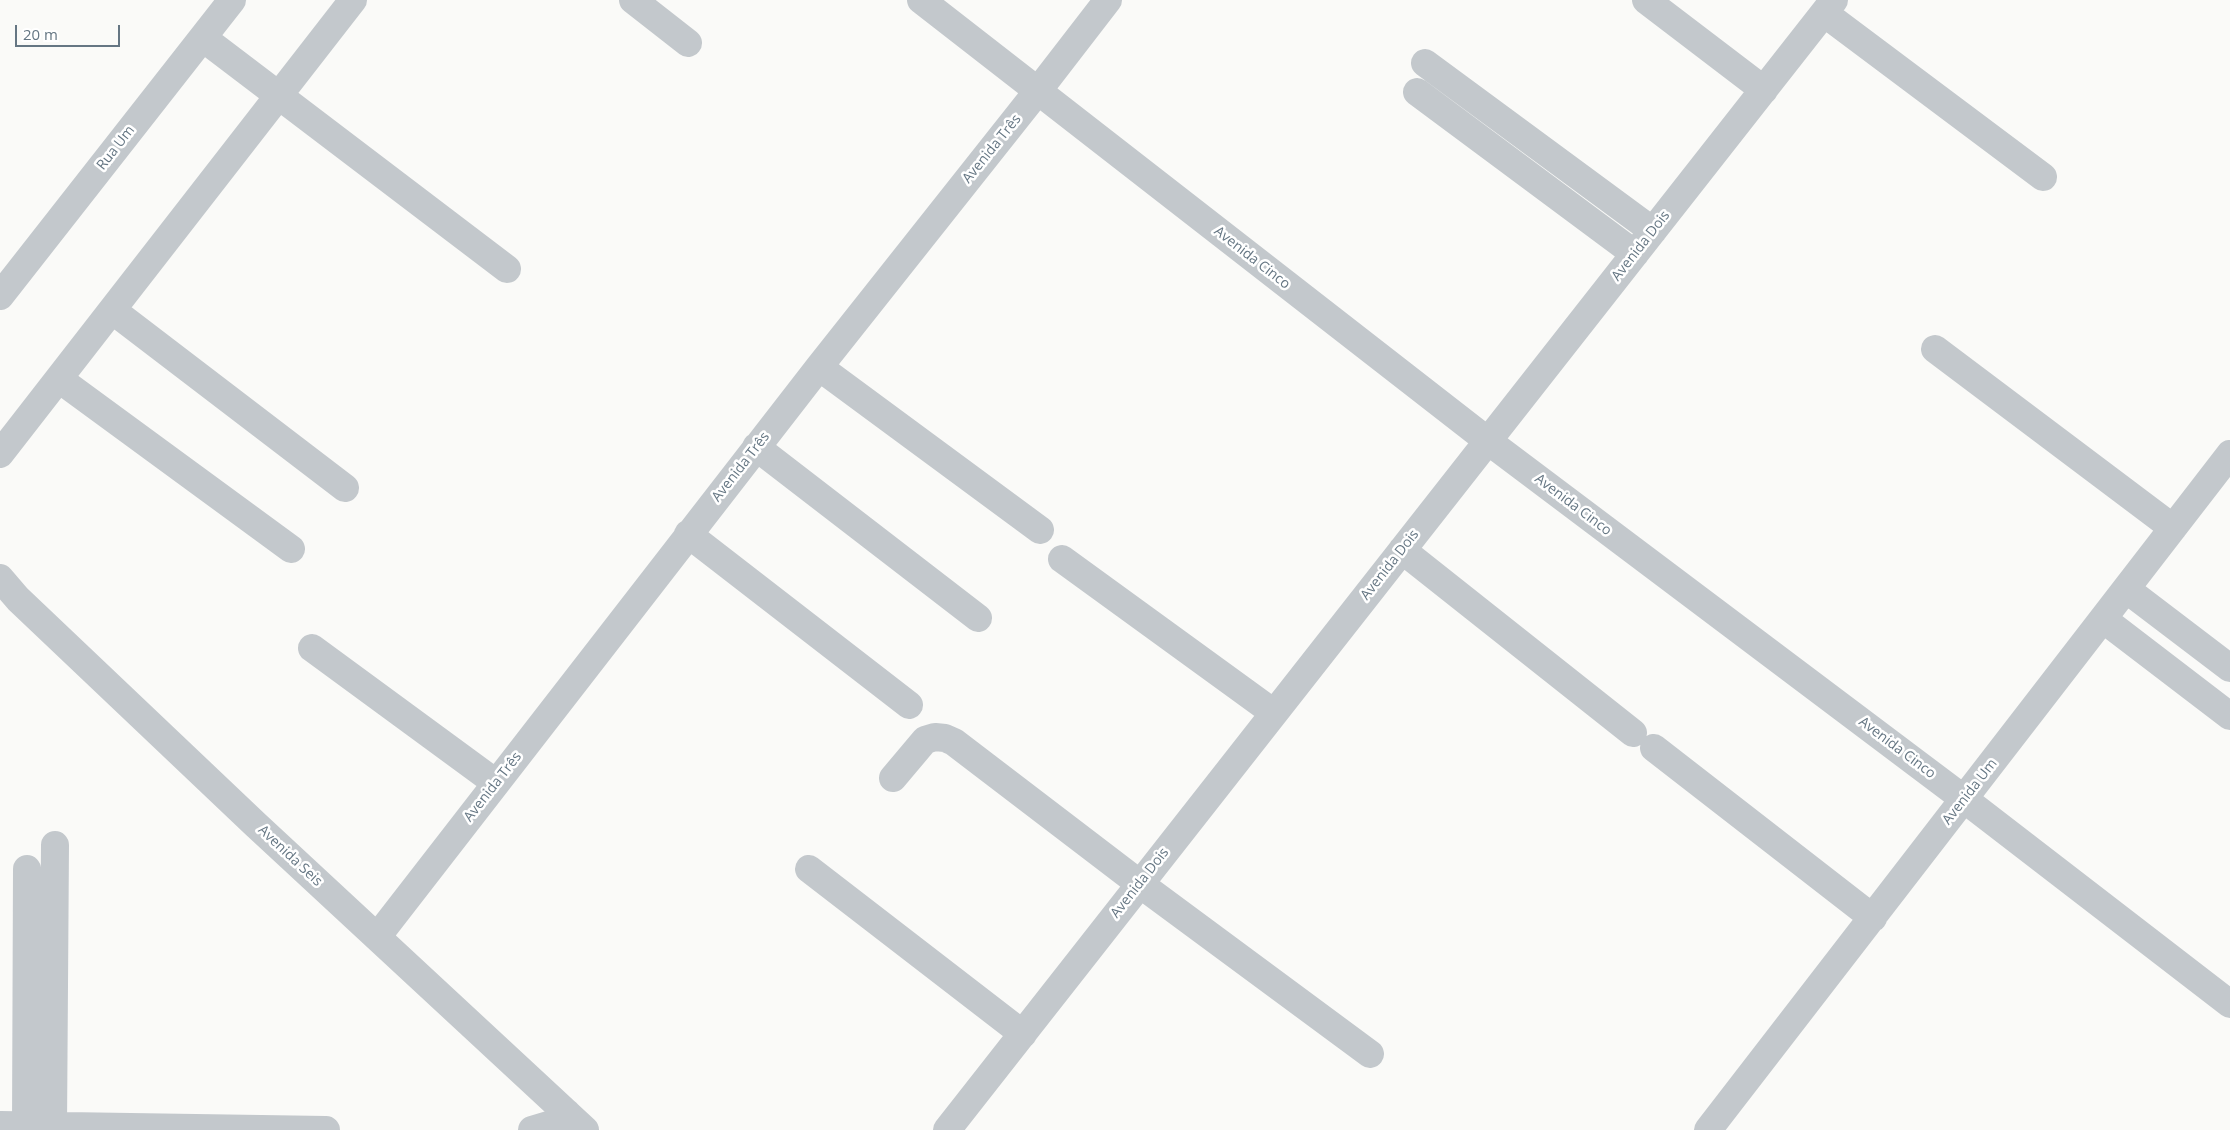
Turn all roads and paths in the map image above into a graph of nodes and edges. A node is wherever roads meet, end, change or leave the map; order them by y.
1 (232, 0) edge
2 (353, 0) edge
3 (633, 0) edge
4 (921, 0) edge
5 (1108, 0) edge
6 (1646, 0) edge
7 (1829, 6) edge
8 (203, 38) junction
9 (688, 43) dead end
10 (1425, 63) dead end
11 (1764, 90) junction
12 (1037, 92) junction
13 (1417, 92) dead end
14 (278, 97) junction
15 (2043, 177) dead end
16 (1653, 231) junction
17 (1634, 254) junction
18 (507, 269) dead end
19 (0, 296) edge
20 (112, 310) junction
21 (1935, 349) dead end
22 (819, 367) junction
23 (59, 378) junction
24 (1488, 441) junction
25 (756, 447) junction
26 (0, 454) edge
27 (2230, 454) edge
28 (345, 488) dead end
29 (2173, 528) junction
30 (1040, 530) dead end
31 (688, 534) junction
32 (291, 549) dead end
33 (1402, 550) junction
34 (1062, 559) dead end
35 (0, 578) edge
36 (2126, 589) junction
37 (978, 618) dead end
38 (2103, 619) junction
39 (312, 648) dead end
40 (2230, 668) edge
41 (909, 705) dead end
42 (1274, 713) junction
43 (2230, 716) edge
44 (893, 778) dead end
45 (496, 783) junction
46 (1964, 799) junction
47 (54, 845) dead end
48 (27, 869) dead end
49 (809, 869) dead end
50 (1140, 884) junction
51 (1873, 918) junction
52 (377, 937) junction
53 (2230, 1004) edge
54 (1023, 1034) junction
55 (1370, 1054) dead end
56 (576, 1122) edge
57 (13, 1125) edge
58 (53, 1126) junction
59 (140, 1128) edge
60 (326, 1130) edge
61 (532, 1130) edge
62 (947, 1130) edge
63 (1708, 1130) edge

1 - 8 street, Rua Um
2 - 14 street
3 - 9 street
4 - 12 street, Avenida Cinco
5 - 12 street, Avenida Três
6 - 11 street
7 - 11 street, Avenida Dois
7 - 15 street
8 - 14 street
8 - 19 street, Rua Um
10 - 16 street
11 - 16 street, Avenida Dois
12 - 22 street, Avenida Três
12 - 24 street, Avenida Cinco
13 - 17 street
14 - 18 street
14 - 20 street
16 - 17 street, Avenida Dois
17 - 24 street, Avenida Dois
20 - 23 street
20 - 28 street
21 - 29 street
22 - 25 street, Avenida Três
22 - 30 street
23 - 26 street
23 - 32 street
24 - 33 street, Avenida Dois
24 - 46 street, Avenida Cinco
25 - 31 street, Avenida Três
25 - 37 street
27 - 29 street, Avenida Um
29 - 36 street, Avenida Um
31 - 41 street
31 - 45 street, Avenida Três
33 - 42 street, Avenida Dois
33 - 51 street
34 - 42 street
35 - 52 street, Avenida Seis
36 - 38 street, Avenida Um
36 - 40 street
38 - 43 street
38 - 46 street, Avenida Um
39 - 45 street
42 - 50 street, Avenida Dois
44 - 50 street
45 - 52 street, Avenida Três
46 - 51 street, Avenida Um
46 - 53 street, Avenida Cinco
47 - 58 street
48 - 57 street
49 - 54 street
50 - 54 street, Avenida Dois
50 - 55 street
51 - 63 street, Avenida Um
52 - 56 street, Avenida Seis
54 - 62 street, Avenida Dois
56 - 61 street
57 - 58 street
58 - 59 street
59 - 60 street

